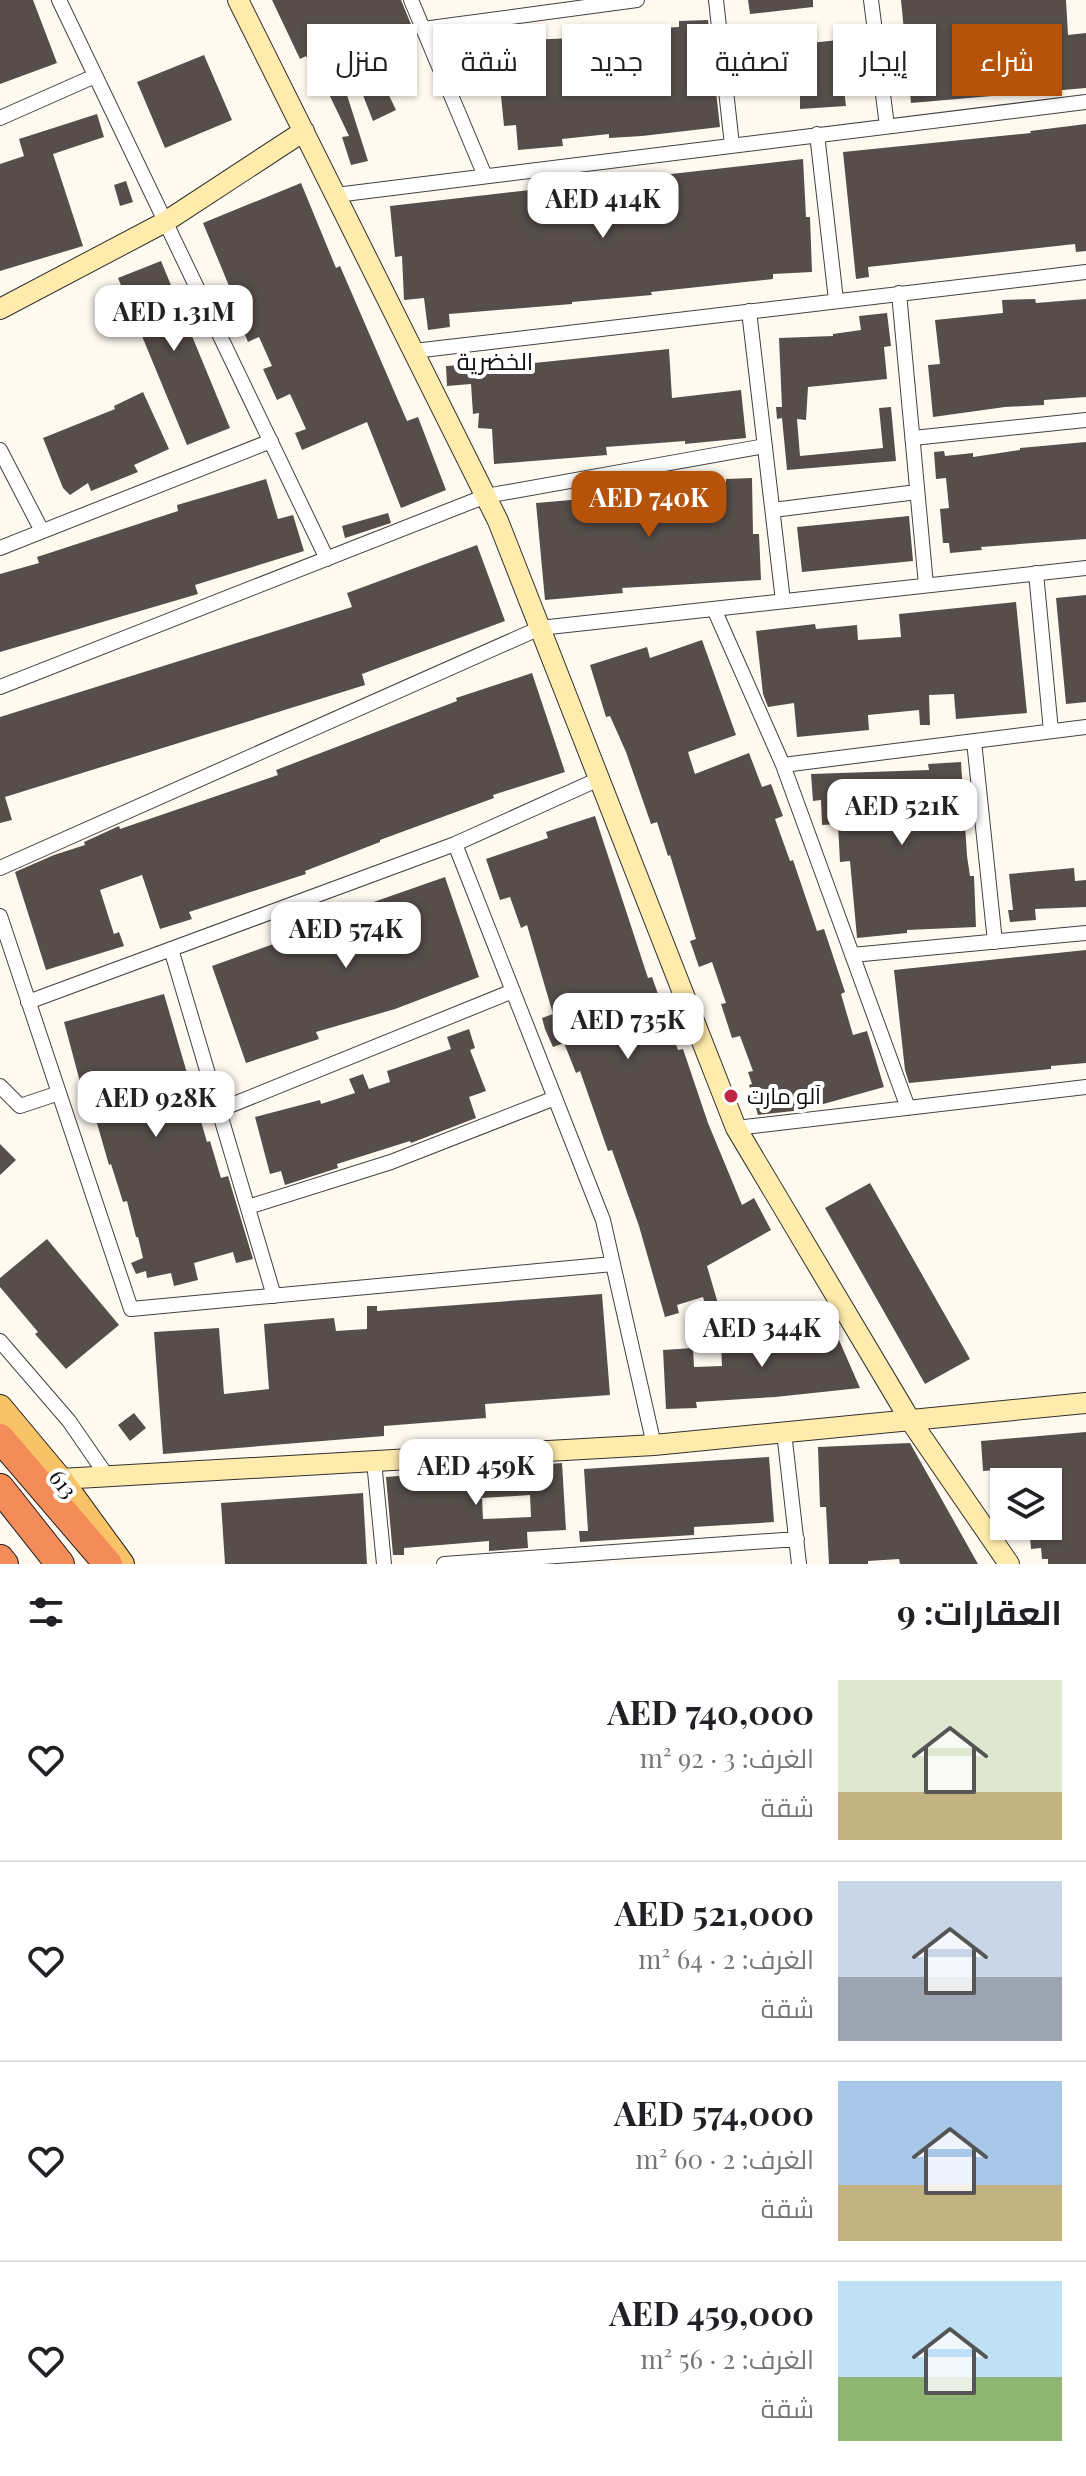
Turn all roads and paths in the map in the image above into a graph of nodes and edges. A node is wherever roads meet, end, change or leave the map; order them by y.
1 (59, 0) edge
2 (238, 0) edge
3 (411, 0) edge
4 (637, 0) edge
5 (716, 0) edge
6 (871, 0) edge
7 (423, 29) junction
8 (95, 76) junction
9 (1086, 102) edge
10 (0, 118) edge
11 (887, 126) junction
12 (304, 131) junction
13 (817, 134) junction
14 (732, 145) junction
15 (485, 176) junction
16 (336, 195) junction
17 (165, 222) junction
18 (1086, 272) edge
19 (899, 293) junction
20 (836, 300) junction
21 (0, 309) edge
22 (749, 311) junction
23 (414, 351) junction
24 (1086, 420) edge
25 (913, 438) junction
26 (271, 441) junction
27 (765, 446) junction
28 (0, 450) edge
29 (917, 492) junction
30 (486, 496) junction
31 (773, 510) junction
32 (42, 531) junction
33 (0, 548) edge
34 (327, 559) junction
35 (1086, 568) edge
36 (1036, 573) junction
37 (926, 585) junction
38 (783, 601) junction
39 (714, 609) junction
40 (540, 628) junction
41 (0, 687) edge
42 (1086, 727) edge
43 (1051, 731) junction
44 (974, 741) junction
45 (783, 765) junction
46 (599, 779) junction
47 (455, 844) junction
48 (0, 868) edge
49 (0, 916) edge
50 (1086, 933) edge
51 (995, 942) junction
52 (171, 949) junction
53 (852, 955) junction
54 (513, 991) junction
55 (28, 1002) junction
56 (0, 1086) edge
57 (1086, 1087) edge
58 (59, 1093) junction
59 (555, 1098) junction
60 (908, 1108) junction
61 (219, 1110) junction
62 (736, 1128) junction
63 (248, 1207) junction
64 (613, 1264) junction
65 (274, 1296) junction
66 (0, 1341) edge
67 (1086, 1403) edge
68 (0, 1407) edge
69 (910, 1420) junction
70 (784, 1432) junction
71 (0, 1438) edge
72 (654, 1445) junction
73 (374, 1461) junction
74 (107, 1476) junction
75 (60, 1479) junction
76 (0, 1488) edge
77 (797, 1539) junction
78 (0, 1559) edge
79 (4, 1564) edge
80 (60, 1564) edge
81 (108, 1564) edge
82 (122, 1564) edge
83 (384, 1564) edge
84 (444, 1564) edge
85 (799, 1564) edge
86 (1009, 1564) edge

1 - 8 street
2 - 12 street
3 - 7 street
4 - 7 street
5 - 14 street
6 - 11 street
7 - 15 street
8 - 10 street
8 - 17 street
9 - 11 street
11 - 13 street
12 - 16 street
12 - 17 street
13 - 14 street
13 - 20 street
14 - 15 street
15 - 16 street
16 - 23 street
17 - 21 street
17 - 26 street
18 - 19 street
19 - 20 street
19 - 25 street
20 - 22 street
22 - 23 street
22 - 27 street
23 - 30 street
24 - 25 street
25 - 29 street
26 - 32 street
26 - 34 street
27 - 30 street
27 - 31 street
28 - 32 street
29 - 31 street
29 - 37 street
30 - 34 street
30 - 40 street
31 - 38 street
32 - 33 street
34 - 41 street
35 - 36 street
36 - 37 street
36 - 43 street
37 - 38 street
38 - 39 street
39 - 40 street
39 - 45 street
40 - 46 street
40 - 48 street
42 - 43 street
43 - 44 street
44 - 45 street
44 - 51 street
45 - 53 street
46 - 47 street
46 - 62 street
47 - 52 street
47 - 54 street
49 - 55 street
50 - 51 street
51 - 53 street
52 - 55 street
52 - 61 street
53 - 60 street
54 - 59 street
54 - 61 street
55 - 58 street
56 - 58 street
57 - 60 street
58 - 65 street
59 - 63 street
59 - 64 street
60 - 62 street
61 - 63 street
62 - 69 street
63 - 65 street
64 - 65 street
64 - 72 street
66 - 74 street
67 - 69 street
68 - 75 main road, 613
69 - 70 street
69 - 86 street
70 - 72 street
70 - 77 street
71 - 81 highway
72 - 73 street
73 - 74 street
73 - 83 street
74 - 75 street
75 - 82 main road, 613
76 - 80 highway
77 - 84 street
77 - 85 street
78 - 79 highway

